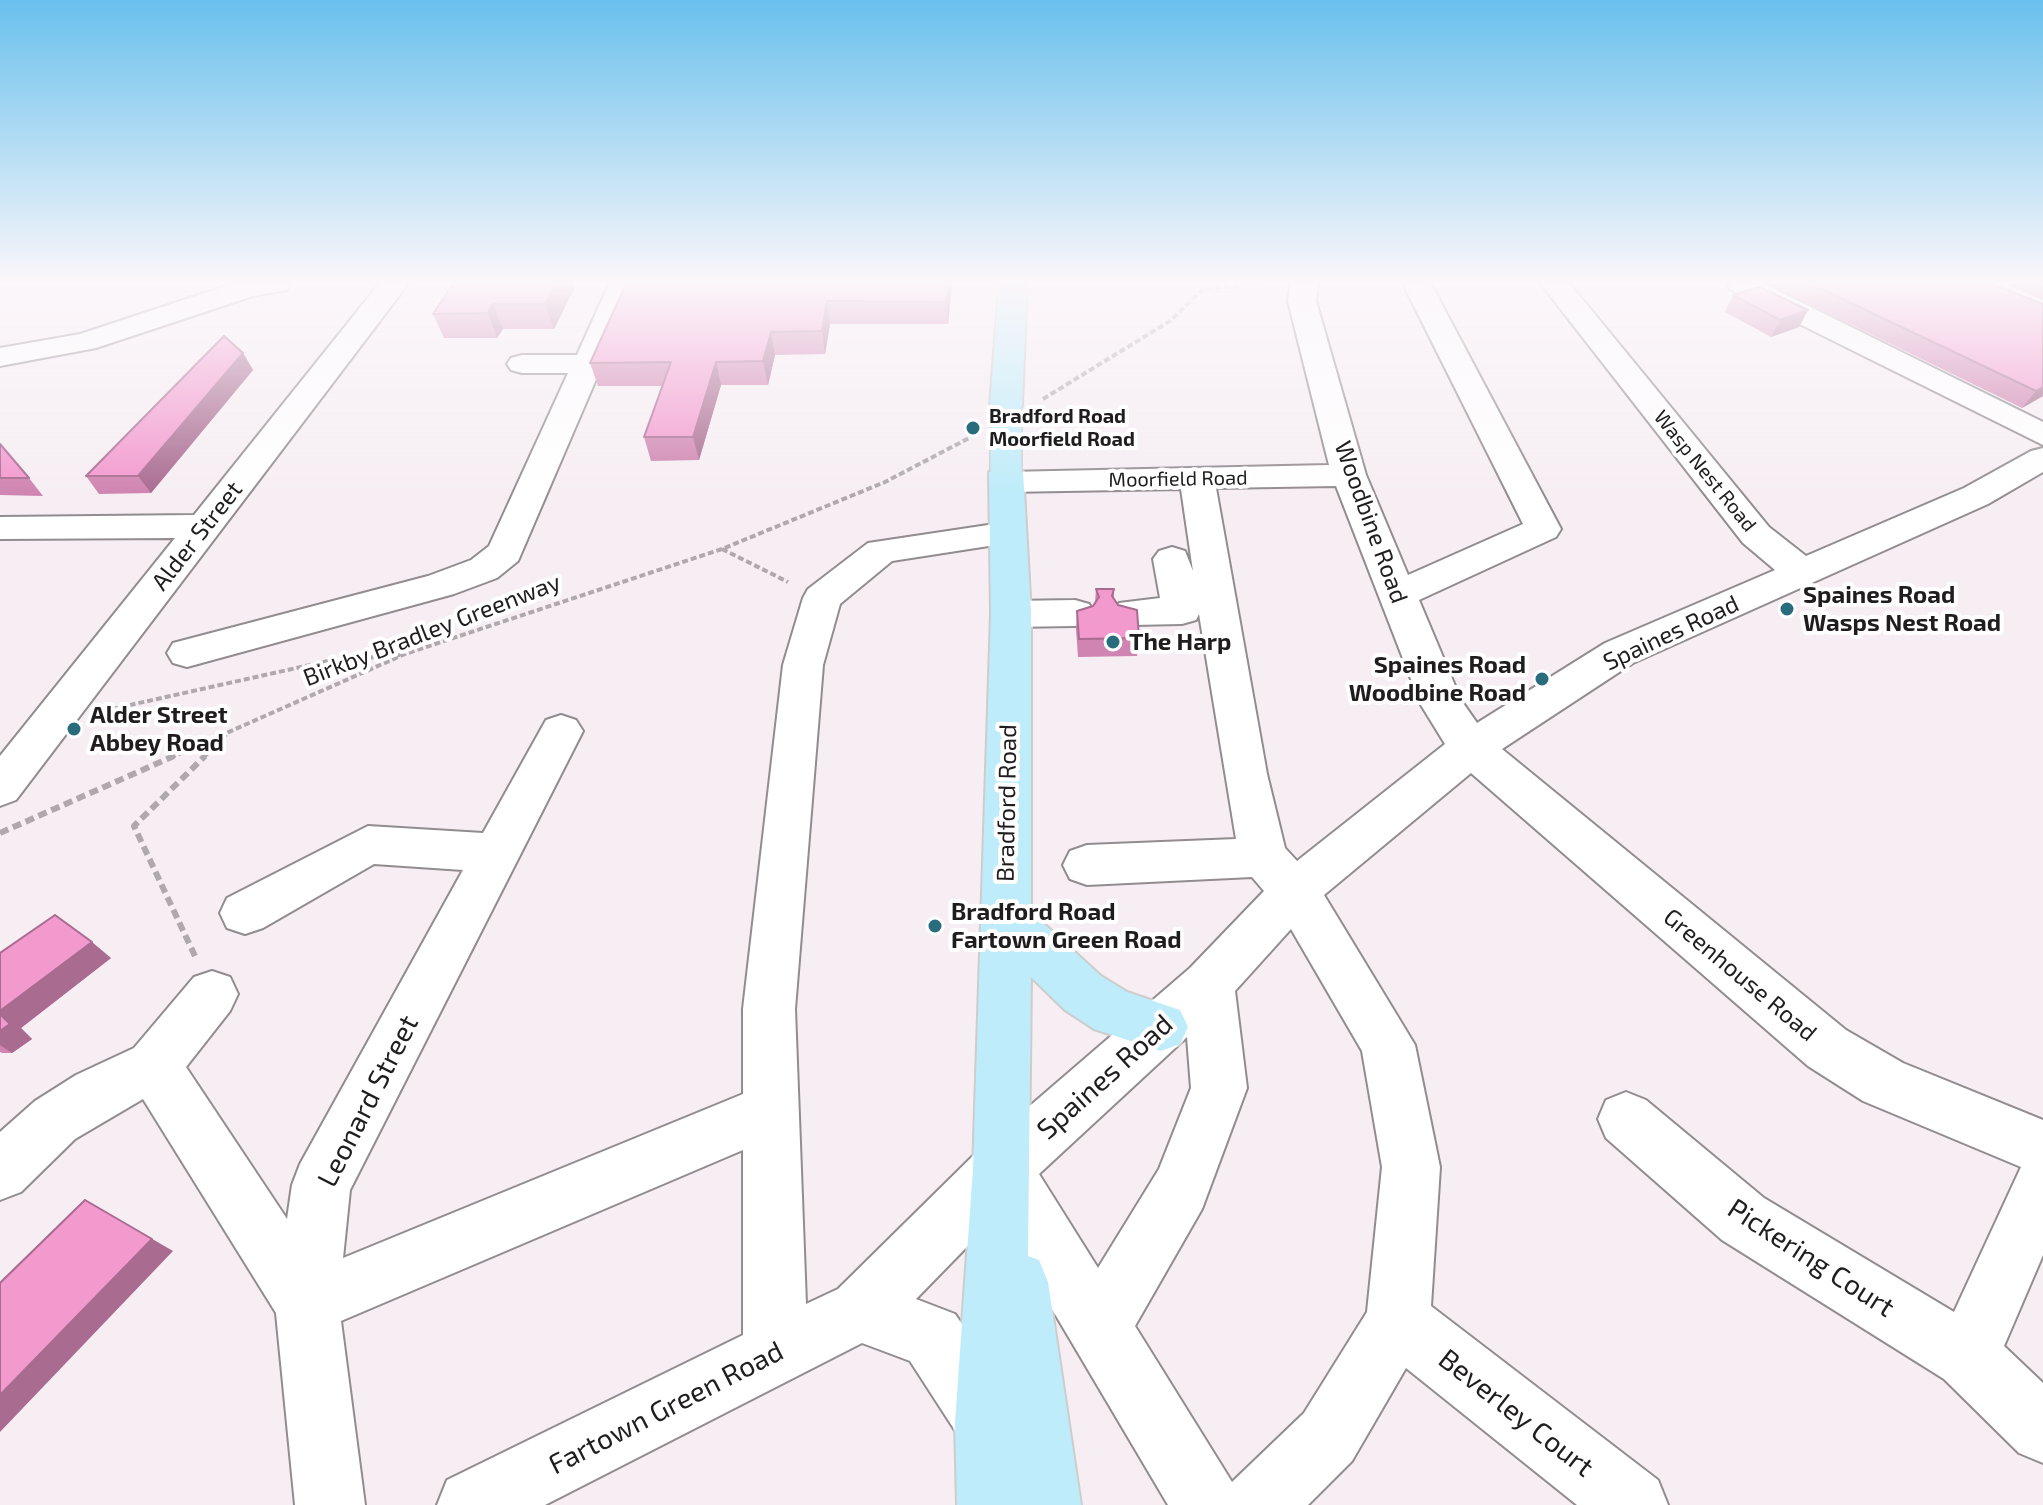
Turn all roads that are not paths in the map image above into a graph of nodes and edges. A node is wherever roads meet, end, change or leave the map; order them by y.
1 (339, 354) edge
2 (591, 354) edge
3 (1009, 354) edge
4 (1316, 354) edge
5 (1453, 354) edge
6 (1611, 354) edge
7 (1881, 354) edge
8 (522, 364) dead end
9 (587, 364) junction
10 (2043, 435) edge
11 (2043, 458) edge
12 (1349, 475) junction
13 (1006, 477) junction
14 (1197, 478) junction
15 (204, 526) junction
16 (0, 528) edge
17 (1008, 533) junction
18 (1172, 559) dead end
19 (1804, 574) junction
20 (1397, 595) junction
21 (1133, 612) edge
22 (1075, 613) edge
23 (1011, 614) junction
24 (187, 653) dead end
25 (561, 731) dead end
26 (1471, 748) junction
27 (0, 788) edge
28 (499, 853) junction
29 (1087, 865) dead end
30 (1279, 874) junction
31 (245, 913) dead end
32 (1006, 920) junction
33 (1208, 984) junction
34 (212, 994) road end
35 (1161, 1027) junction
36 (153, 1066) junction
37 (769, 1111) junction
38 (1626, 1119) dead end
39 (2043, 1148) edge
40 (1002, 1169) junction
41 (0, 1171) edge
42 (2043, 1185) edge
43 (307, 1304) junction
44 (860, 1311) junction
45 (1398, 1321) junction
46 (1100, 1325) junction
47 (775, 1352) junction
48 (1967, 1356) junction
49 (989, 1422) junction
50 (2043, 1429) edge
51 (330, 1505) edge
52 (472, 1505) edge
53 (992, 1505) edge
54 (1046, 1505) edge
55 (1207, 1505) edge
56 (1258, 1505) edge
57 (1633, 1505) edge

1 - 15 street, Alder Street
2 - 9 street
3 - 13 main road, Bradford Road, bridge
4 - 12 street, Woodbine Road
5 - 20 street
6 - 19 street, Wasp Nest Road
7 - 10 street
8 - 9 street
9 - 24 street
11 - 19 street, Spaines Road
12 - 14 street, Moorfield Road
12 - 20 street, Woodbine Road
13 - 14 street, Moorfield Road
13 - 17 main road, Bradford Road
14 - 30 street
15 - 16 street
15 - 27 street, Alder Street
17 - 23 main road, Bradford Road
17 - 37 street
18 - 21 street
19 - 26 street, Spaines Road
20 - 26 street, Woodbine Road
22 - 23 street
23 - 32 main road, Bradford Road
25 - 28 street, Leonard Street
26 - 30 street, Spaines Road
26 - 39 street, Greenhouse Road
28 - 31 street
28 - 43 street, Leonard Street
29 - 30 street
30 - 33 street, Spaines Road
30 - 45 street
32 - 35 main road
32 - 40 main road, Bradford Road
33 - 35 street, Spaines Road
33 - 46 street, Spaines Road
34 - 36 street
35 - 40 street, Spaines Road
36 - 41 street
36 - 43 street
37 - 43 street
37 - 47 street
38 - 48 street, Pickering Court
40 - 44 street, Fartown Green Road
40 - 46 street
40 - 49 main road
40 - 54 main road
42 - 48 street
43 - 51 street, Leonard Street
44 - 47 street, Fartown Green Road
44 - 49 street
45 - 56 street
45 - 57 street, Beverley Court
46 - 55 street
47 - 52 street, Fartown Green Road
48 - 50 street, Pickering Court
49 - 53 main road

